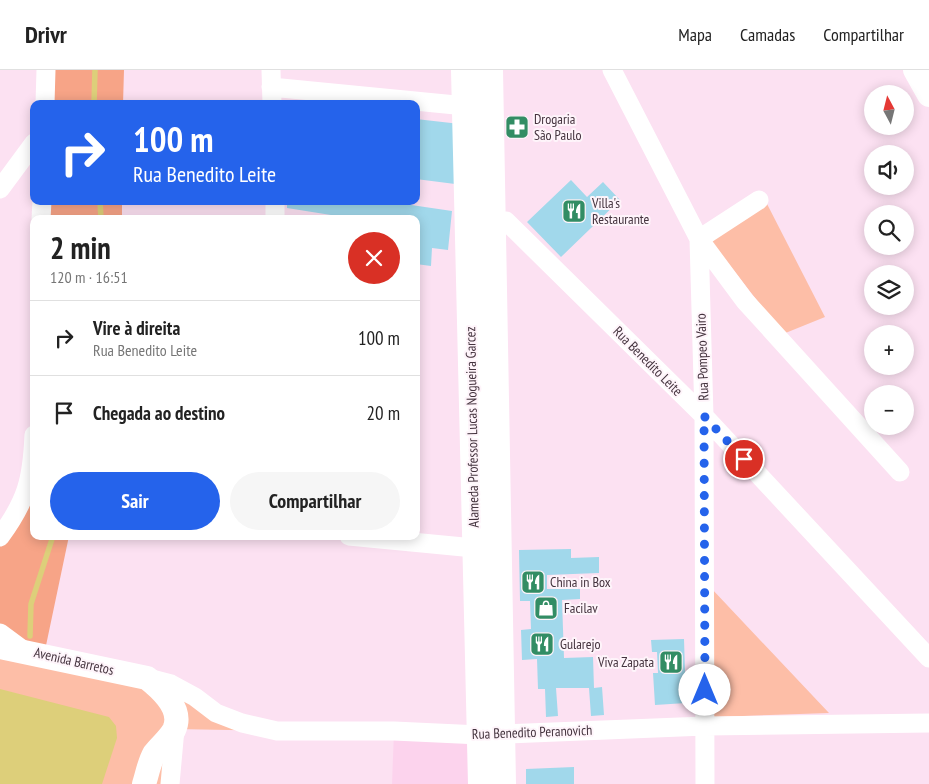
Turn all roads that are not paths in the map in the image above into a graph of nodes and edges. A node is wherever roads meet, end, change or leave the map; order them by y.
1 (46, 70) edge
2 (464, 70) edge
3 (490, 70) edge
4 (612, 70) edge
5 (915, 70) edge
6 (271, 87) edge
7 (929, 94) edge
8 (45, 100) edge
9 (404, 100) edge
10 (420, 102) edge
11 (466, 106) junction
12 (30, 148) edge
13 (0, 189) edge
14 (759, 200) dead end
15 (498, 215) junction
16 (467, 223) junction
17 (699, 239) junction
18 (704, 416) junction
19 (900, 472) dead end
20 (30, 484) edge
21 (7, 513) edge
22 (0, 537) edge
23 (391, 540) edge
24 (474, 548) junction
25 (0, 633) edge
26 (0, 646) edge
27 (23, 650) junction
28 (929, 658) edge
29 (147, 678) junction
30 (929, 723) edge
31 (705, 726) junction
32 (174, 729) junction
33 (491, 734) junction
34 (144, 784) edge
35 (170, 784) edge
36 (481, 784) edge
37 (503, 784) edge
38 (705, 784) edge

1 - 8 street
2 - 11 main road, Alameda Professor Lucas Nogueira Garcez
3 - 15 main road, Alameda Professor Lucas Nogueira Garcez
4 - 17 street, Rua Pompeo Vairo
5 - 7 street
6 - 9 street
10 - 11 street
11 - 16 main road, Alameda Professor Lucas Nogueira Garcez
12 - 13 street
14 - 17 street
15 - 16 street
15 - 18 street, Rua Benedito Leite
15 - 33 main road, Alameda Professor Lucas Nogueira Garcez
16 - 24 main road, Alameda Professor Lucas Nogueira Garcez
17 - 18 street, Rua Pompeo Vairo
17 - 19 street
18 - 28 street, Rua Benedito Leite
18 - 31 street, Rua Pompeo Vairo
20 - 21 street
21 - 22 street
23 - 24 street
24 - 33 main road, Alameda Professor Lucas Nogueira Garcez
25 - 27 street
26 - 27 street, Avenida Barretos
27 - 29 street, Avenida Barretos
29 - 32 street
29 - 33 street, Rua Benedito Peranovich
30 - 31 street, Rua Benedito Peranovich
31 - 33 street, Rua Benedito Peranovich
31 - 38 street, Rua Pompeo Vairo
32 - 34 street
32 - 35 street
33 - 36 main road, Alameda Professor Lucas Nogueira Garcez
33 - 37 main road, Alameda Professor Lucas Nogueira Garcez

